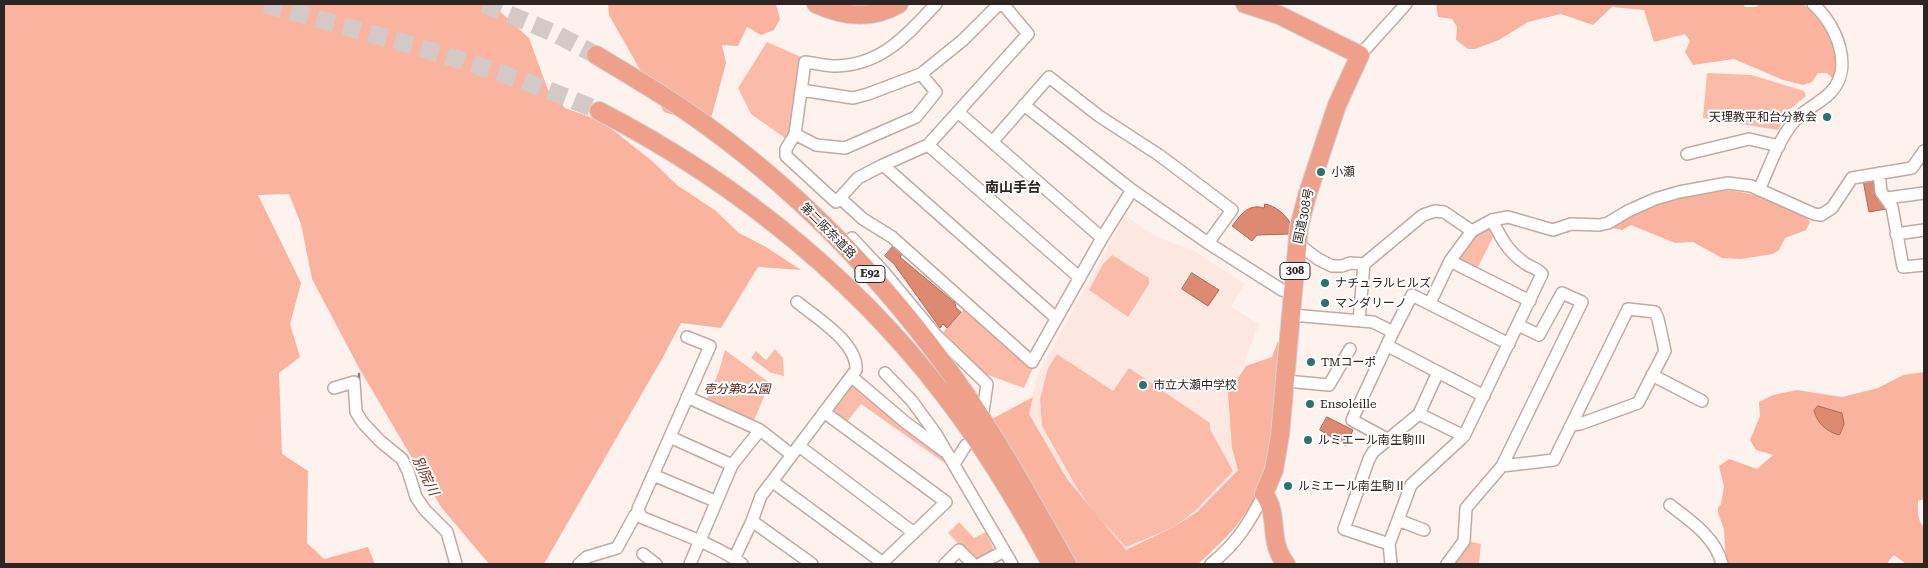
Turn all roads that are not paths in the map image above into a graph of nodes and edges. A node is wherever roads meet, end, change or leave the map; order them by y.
1 (816, 4) edge
2 (899, 4) edge
3 (936, 4) edge
4 (999, 4) edge
5 (1004, 4) edge
6 (1245, 4) edge
7 (1406, 4) edge
8 (1813, 4) edge
9 (596, 55) tunnel mouth
10 (1360, 55) junction
11 (921, 74) junction
12 (801, 90) junction
13 (1024, 105) junction
14 (599, 112) tunnel mouth
15 (958, 112) junction
16 (795, 134) junction
17 (993, 141) junction
18 (928, 145) junction
19 (1779, 146) junction
20 (1924, 151) edge
21 (1688, 154) dead end
22 (883, 165) junction
23 (1879, 173) junction
24 (1132, 190) junction
25 (1759, 190) junction
26 (1924, 193) edge
27 (840, 198) junction
28 (1887, 198) junction
29 (1492, 220) junction
30 (1924, 230) edge
31 (1472, 231) junction
32 (1896, 234) junction
33 (852, 238) dead end
34 (1102, 238) junction
35 (1208, 243) junction
36 (1298, 244) junction
37 (1450, 260) junction
38 (1364, 264) junction
39 (1924, 265) edge
40 (1080, 278) junction
41 (1293, 294) junction
42 (1530, 300) junction
43 (797, 302) dead end
44 (1430, 303) junction
45 (1292, 315) junction
46 (1056, 318) junction
47 (1359, 320) junction
48 (1518, 325) junction
49 (1393, 332) junction
50 (687, 337) dead end
51 (1509, 344) junction
52 (1388, 346) junction
53 (1350, 349) dead end
54 (1438, 372) junction
55 (884, 373) dead end
56 (1652, 375) junction
57 (852, 377) junction
58 (1286, 381) junction
59 (334, 388) dead end
60 (1484, 396) junction
61 (687, 397) junction
62 (1702, 401) dead end
63 (824, 412) junction
64 (983, 412) dead end
65 (1419, 414) junction
66 (1571, 425) junction
67 (760, 430) junction
68 (1464, 436) junction
69 (670, 437) junction
70 (1387, 439) junction
71 (966, 445) dead end
72 (795, 451) junction
73 (952, 460) junction
74 (732, 465) junction
75 (1502, 466) junction
76 (653, 475) junction
77 (773, 482) junction
78 (1264, 494) junction
79 (715, 501) junction
80 (1670, 505) dead end
81 (639, 513) junction
82 (1398, 520) junction
83 (752, 521) junction
84 (1424, 530) dead end
85 (914, 533) junction
86 (699, 542) junction
87 (1389, 544) junction
88 (1004, 551) junction
89 (643, 554) dead end
90 (738, 562) edge
91 (456, 564) edge
92 (579, 564) edge
93 (656, 564) edge
94 (690, 564) edge
95 (812, 564) edge
96 (882, 564) edge
97 (945, 564) edge
98 (973, 564) edge
99 (980, 564) edge
100 (1012, 564) edge
101 (1051, 564) edge
102 (1067, 564) edge
103 (1212, 564) edge
104 (1286, 564) edge
105 (1391, 564) edge
106 (1447, 564) edge
107 (1722, 564) edge

1 - 2 highway
3 - 12 street
4 - 11 street
5 - 15 street
6 - 10 highway
7 - 10 street
8 - 19 street
9 - 102 highway, 第二阪奈道路 / E92
10 - 36 highway, 国道308号 / 308
11 - 12 street
11 - 16 street
12 - 16 street
13 - 17 street
13 - 24 street
13 - 35 street
14 - 101 highway, E92
15 - 17 street
15 - 18 street
16 - 27 street
17 - 34 street
18 - 22 street
18 - 40 street
19 - 21 street
19 - 25 street
20 - 23 street
22 - 27 street
22 - 46 street
23 - 25 street
23 - 28 street
24 - 34 street
24 - 35 street
25 - 29 street
26 - 28 street
27 - 46 street
28 - 32 street
29 - 31 street
29 - 42 street
30 - 32 street
31 - 37 street
31 - 38 street
32 - 39 street
33 - 64 street
34 - 40 street
35 - 41 street
36 - 38 street
36 - 41 highway, 国道308号 / 308
37 - 42 street
37 - 44 street
38 - 47 street
40 - 46 street
41 - 45 highway, 国道308号 / 308
42 - 48 street
43 - 57 street
44 - 49 street
44 - 51 street
45 - 47 street
45 - 58 highway, 国道308号 / 308
47 - 49 street
48 - 51 street
48 - 75 street
49 - 52 street
50 - 61 street
51 - 60 street
52 - 54 street
52 - 70 street
53 - 58 street
54 - 60 street
54 - 65 street
55 - 73 street
56 - 62 street
56 - 66 street
56 - 66 street
57 - 63 street
57 - 73 street
58 - 78 highway, 国道308号 / 308
59 - 91 street
60 - 68 street
61 - 67 street
61 - 69 street
63 - 72 street
63 - 85 street
65 - 68 street
65 - 70 street
66 - 75 street
67 - 72 street
67 - 74 street
68 - 82 street
69 - 74 street
69 - 76 street
70 - 87 street
71 - 73 street
72 - 77 street
72 - 85 street
73 - 88 street
74 - 79 street
75 - 106 street
76 - 79 street
76 - 81 street
77 - 83 street
77 - 96 street
78 - 103 street
78 - 104 highway
79 - 86 street
80 - 107 street
81 - 86 street
81 - 92 street
82 - 84 street
82 - 87 street
83 - 90 street
83 - 95 street
85 - 96 street
86 - 90 street
86 - 94 street
87 - 105 street
88 - 99 street
88 - 100 street
89 - 93 street
97 - 98 street

